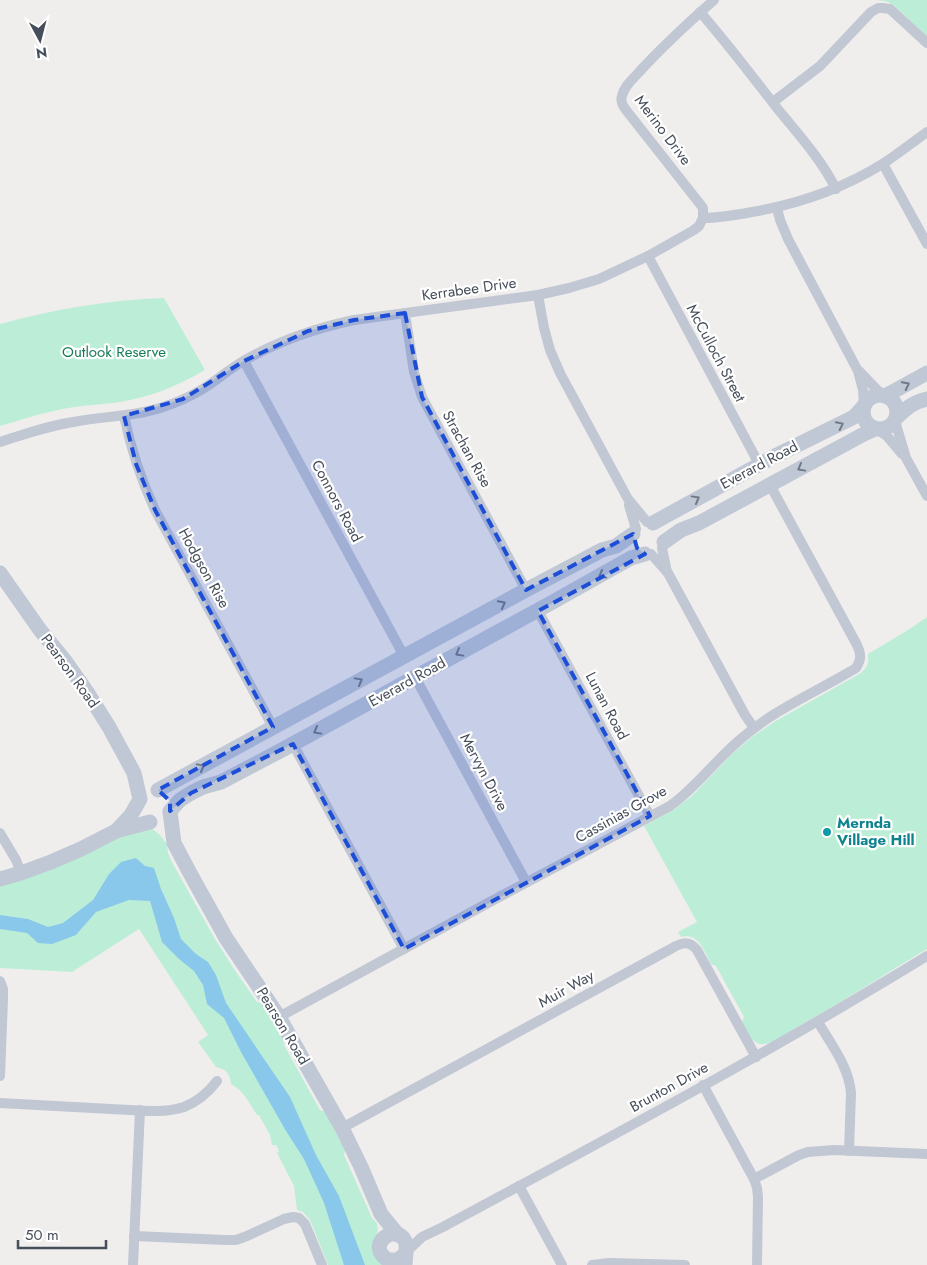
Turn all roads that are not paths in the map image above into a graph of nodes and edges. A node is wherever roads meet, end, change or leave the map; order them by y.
1 (714, 0) edge
2 (700, 12) junction
3 (927, 43) edge
4 (773, 102) junction
5 (927, 132) edge
6 (883, 164) junction
7 (836, 189) junction
8 (777, 208) junction
9 (703, 218) junction
10 (927, 244) edge
11 (648, 256) junction
12 (538, 295) junction
13 (405, 313) junction
14 (244, 361) junction
15 (858, 371) junction
16 (927, 373) edge
17 (883, 396) junction
18 (927, 399) edge
19 (864, 406) junction
20 (124, 416) junction
21 (896, 419) junction
22 (877, 429) junction
23 (0, 442) edge
24 (906, 458) junction
25 (760, 464) junction
26 (770, 485) junction
27 (927, 496) edge
28 (642, 527) junction
29 (656, 549) junction
30 (0, 573) edge
31 (526, 590) junction
32 (538, 611) junction
33 (466, 623) junction
34 (477, 643) junction
35 (404, 656) junction
36 (415, 677) junction
37 (273, 728) junction
38 (754, 728) junction
39 (293, 744) junction
40 (134, 773) junction
41 (158, 790) junction
42 (140, 800) junction
43 (170, 812) junction
44 (650, 816) junction
45 (151, 822) junction
46 (116, 831) junction
47 (0, 833) edge
48 (174, 843) junction
49 (21, 873) junction
50 (0, 879) edge
51 (526, 882) junction
52 (404, 949) junction
53 (927, 956) edge
54 (0, 981) edge
55 (279, 1017) junction
56 (818, 1022) junction
57 (756, 1057) junction
58 (0, 1076) edge
59 (217, 1081) dead end
60 (703, 1086) junction
61 (0, 1104) edge
62 (140, 1110) junction
63 (342, 1128) junction
64 (849, 1151) junction
65 (927, 1154) edge
66 (754, 1179) junction
67 (519, 1186) junction
68 (381, 1214) junction
69 (399, 1235) junction
70 (134, 1236) junction
71 (422, 1237) junction
72 (381, 1241) junction
73 (405, 1257) edge
74 (388, 1261) edge
75 (133, 1265) edge
76 (322, 1265) edge
77 (562, 1265) edge
78 (592, 1265) edge
79 (685, 1265) edge
80 (757, 1265) edge

1 - 2 street, Merino Drive
2 - 4 street
2 - 9 street, Merino Drive
3 - 4 street
4 - 7 street
5 - 6 street
6 - 7 street
6 - 10 street
7 - 8 street
8 - 9 street
8 - 15 street
9 - 11 street, Kerrabee Drive
11 - 12 street, Kerrabee Drive
11 - 25 street, McCulloch Street
12 - 13 street, Kerrabee Drive
12 - 28 street
13 - 14 street, Kerrabee Drive
13 - 31 street, Strachan Rise
14 - 20 street, Kerrabee Drive
14 - 35 street, Connors Road
15 - 17 street
15 - 19 street
17 -> 16 street
17 - 19 street
17 - 21 street
18 - 21 street
19 - 22 street
25 -> 19 street, Everard Road
20 - 23 street, Kerrabee Drive
20 - 37 street, Hodgson Rise
21 - 22 street
21 - 24 street
22 - 24 street
22 -> 26 street, Everard Road
24 - 27 street
28 -> 25 street, Everard Road
26 - 29 street, Everard Road
26 - 38 street, Cassinias Grove
28 - 29 street
28 - 29 street
28 - 31 street, Everard Road
29 -> 32 street, Everard Road
29 - 38 street
30 - 40 street, Pearson Road
33 -> 31 street, Everard Road
32 - 34 street, Everard Road
32 - 44 street, Lunan Road
33 - 34 street
33 - 35 street, Everard Road
34 -> 36 street, Everard Road
37 -> 35 street, Everard Road
36 -> 39 street, Everard Road
36 - 51 street, Mervyn Drive
41 -> 37 street, Everard Road
38 - 44 street, Cassinias Grove
39 - 43 street, Everard Road
39 - 52 street
40 - 41 street, Pearson Road
40 - 42 street, Pearson Road
41 - 42 street
41 - 43 street
42 - 45 street
42 - 46 street
43 - 45 street
43 - 48 street, Pearson Road
44 - 51 street, Cassinias Grove
45 - 46 street
45 - 48 street, Pearson Road
46 - 49 street
47 - 49 street
48 - 55 street, Pearson Road
49 - 50 street
51 - 52 street, Cassinias Grove
52 - 55 street, Cassinias Grove
53 - 56 street, Brunton Drive
54 - 58 street
55 - 63 street, Pearson Road
56 - 57 street, Brunton Drive
56 - 64 street
57 - 60 street, Brunton Drive
57 - 63 street, Muir Way
59 - 62 street
60 - 66 street
60 - 67 street, Brunton Drive
61 - 62 street
62 - 70 street
63 - 68 street, Pearson Road
64 - 65 street
64 - 66 street
66 - 80 street
67 - 71 street, Brunton Drive
67 - 77 street
68 - 69 street, Pearson Road
68 - 72 street, Pearson Road
69 - 71 street, Brunton Drive
69 - 72 street
69 - 73 street
70 - 75 street
70 - 76 street
71 - 73 street, Brunton Drive
72 - 74 street
73 - 74 street
78 - 79 street

